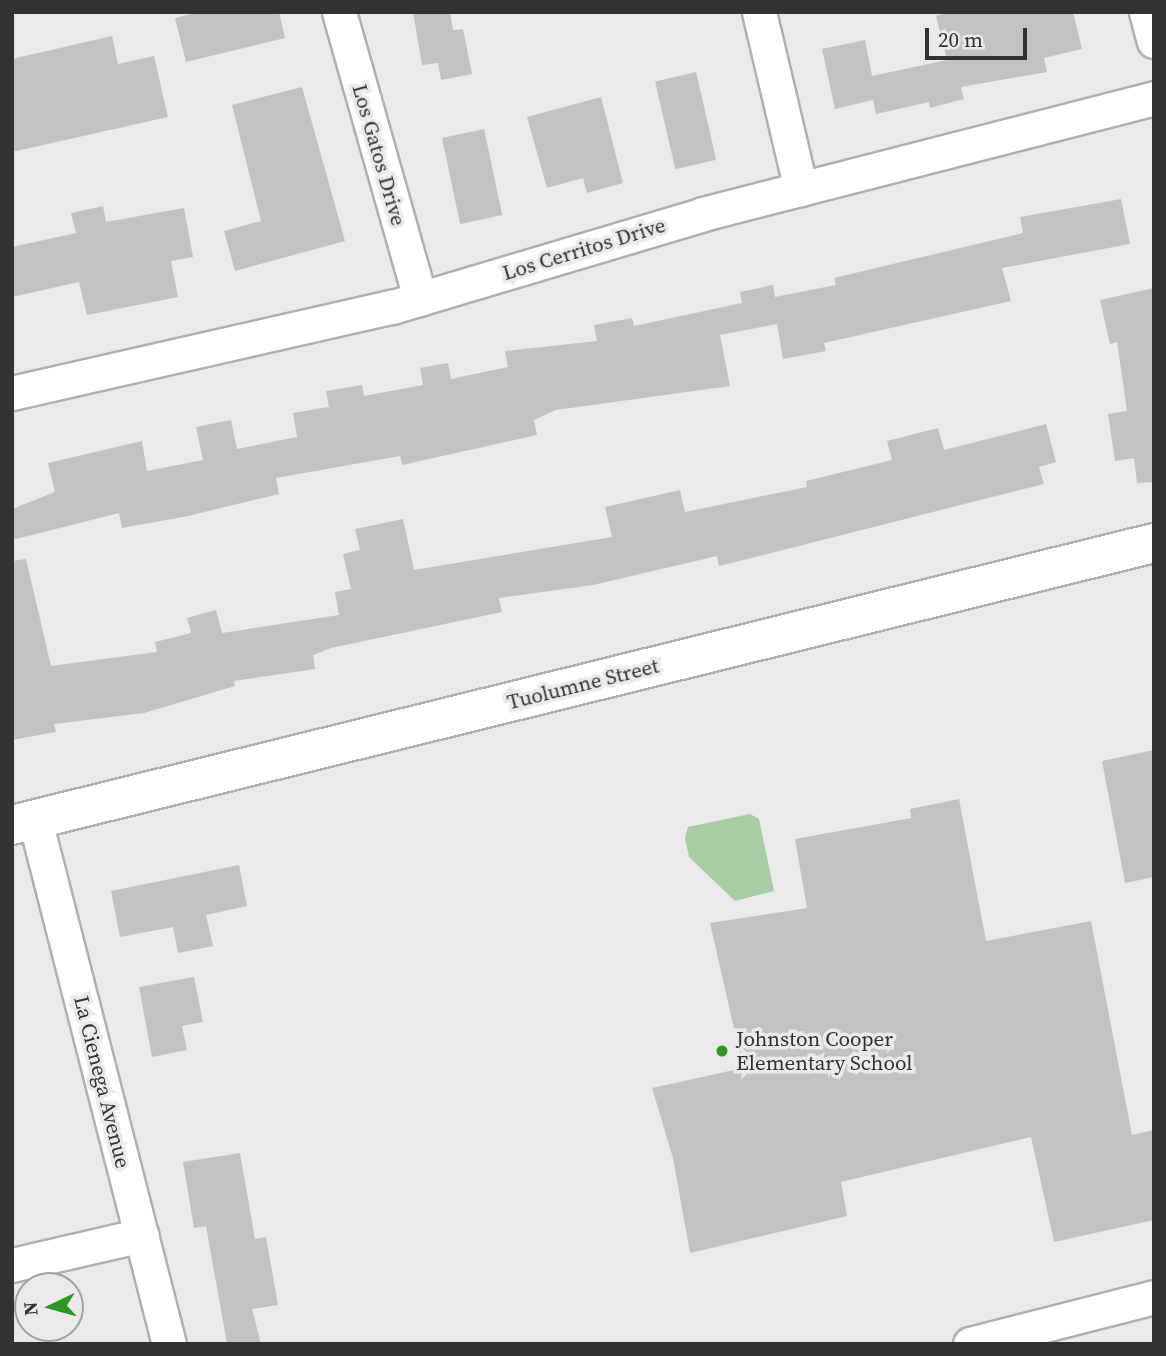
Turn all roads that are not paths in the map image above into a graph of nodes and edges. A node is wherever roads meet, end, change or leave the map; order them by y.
1 (339, 12) edge
2 (759, 12) edge
3 (1146, 12) edge
4 (1154, 41) edge
5 (1154, 98) edge
6 (801, 188) junction
7 (420, 299) junction
8 (12, 393) edge
9 (1154, 543) edge
10 (24, 822) edge
11 (142, 1235) junction
12 (12, 1265) edge
13 (1154, 1297) edge
14 (169, 1344) edge
15 (970, 1344) edge

1 - 7 street, Los Gatos Drive
2 - 6 street
3 - 4 street
5 - 6 street, Los Cerritos Drive
6 - 7 street, Los Cerritos Drive
7 - 8 street, Los Cerritos Drive
9 - 10 main road, Tuolumne Street
10 - 11 street, La Cienega Avenue
11 - 12 street
11 - 14 street, La Cienega Avenue
13 - 15 street

